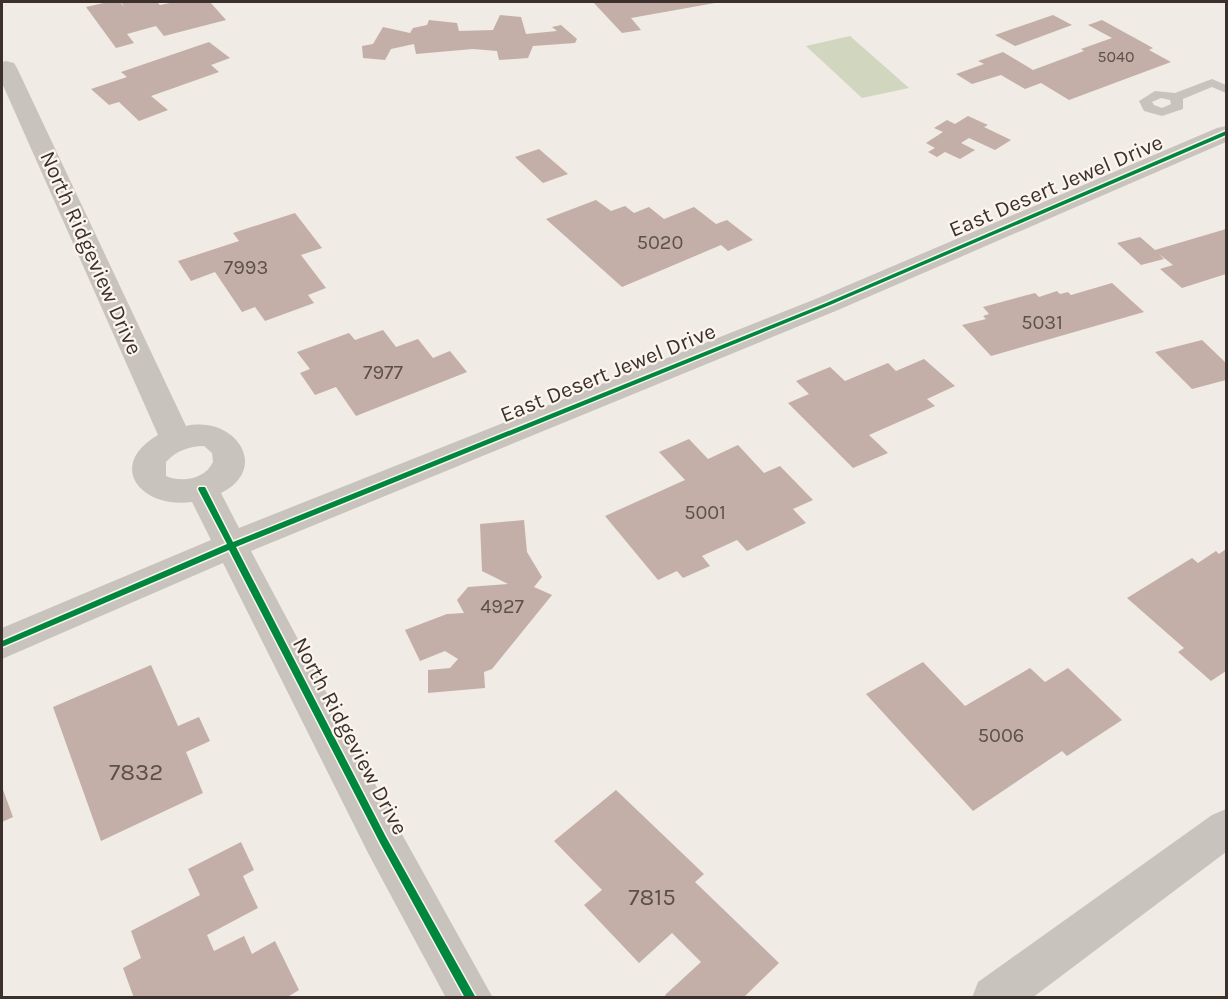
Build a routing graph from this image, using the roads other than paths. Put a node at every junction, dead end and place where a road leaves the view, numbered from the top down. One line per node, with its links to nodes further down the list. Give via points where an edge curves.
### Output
1 (6, 68): 5 (street, North Ridgeview Drive)
2 (1227, 89): 3 (lane, via 1212,83)
3 (1176, 97)
4 (1227, 133): 7 (street, East Desert Jewel Drive, via 834,301)
5 (176, 439): 6 (street, via 213,437 228,448 229,466); 6 (street, via 153,454 147,474 152,483 173,492)
6 (202, 489): 7 (street, North Ridgeview Drive)
7 (230, 546): 8 (street, East Desert Jewel Drive); 10 (street, North Ridgeview Drive, via 383,840)
8 (2, 644)
9 (1227, 828): 11 (street)
10 (471, 998)
11 (994, 998)

